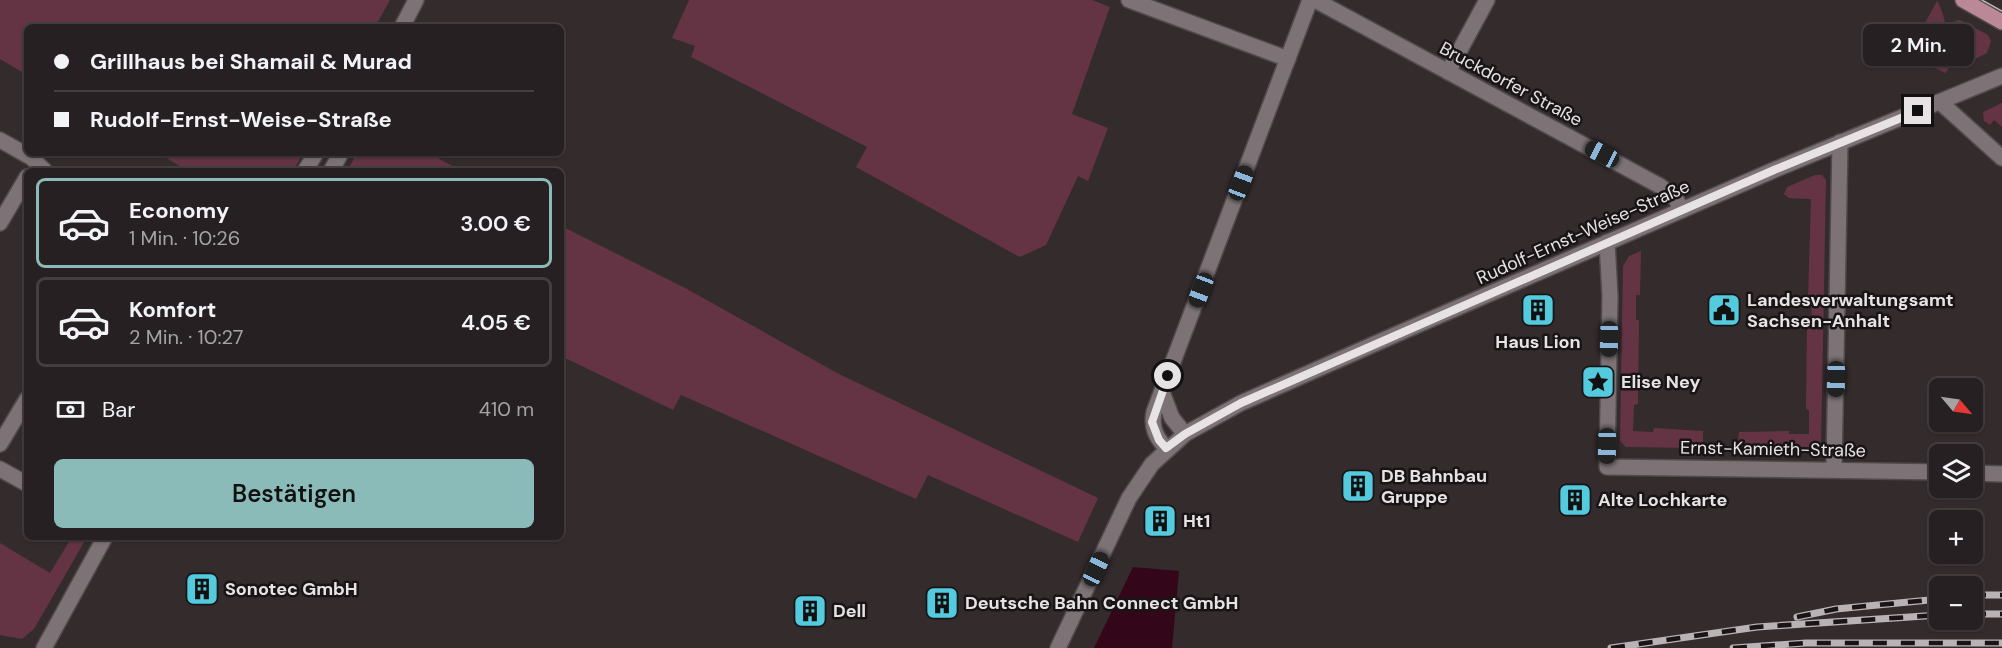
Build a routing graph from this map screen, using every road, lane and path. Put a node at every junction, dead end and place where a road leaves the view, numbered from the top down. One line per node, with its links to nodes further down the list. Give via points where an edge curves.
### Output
1 (416, 0): 8 (street)
2 (1129, 0): 9 (street)
3 (1310, 0): 9 (street)
4 (1315, 0): 10 (street, Bruckdorfer Straße)
5 (1487, 0): 10 (street)
6 (1963, 0): 7 (main road)
7 (2002, 22)
8 (404, 24)
9 (1288, 59): 21 (street)
10 (1448, 72): 18 (street, Bruckdorfer Straße, via 1660,186 1674,196)
11 (2002, 76): 12 (street, Rudolf-Ernst-Weise-Straße)
12 (1940, 102): 14 (street, Rudolf-Ernst-Weise-Straße); 15 (street)
13 (0, 140): 16 (street)
14 (1840, 142): 18 (street, Rudolf-Ernst-Weise-Straße); 26 (street)
15 (2002, 158)
16 (38, 168)
17 (24, 182): 19 (street)
18 (1682, 210): 20 (street, Rudolf-Ernst-Weise-Straße)
19 (0, 223)
20 (1607, 242): 23 (street, Rudolf-Ernst-Weise-Straße, via 1241,403); 26 (street, Ernst-Kamieth-Straße, via 1607,467)
21 (1162, 392): 23 (street, via 1172,418); 25 (street, via 1152,422)
22 (24, 404): 24 (street)
23 (1185, 434): 25 (street, Rudolf-Ernst-Weise-Straße)
24 (0, 444)
25 (1166, 448): 34 (street, Rudolf-Ernst-Weise-Straße, via 1128,498)
26 (1834, 468): 28 (street, Ernst-Kamieth-Straße)
27 (0, 469): 31 (street)
28 (1929, 472)
29 (1983, 473): 30 (street)
30 (2002, 474)
31 (24, 482)
32 (103, 540): 33 (street)
33 (44, 648)
34 (1058, 648)

